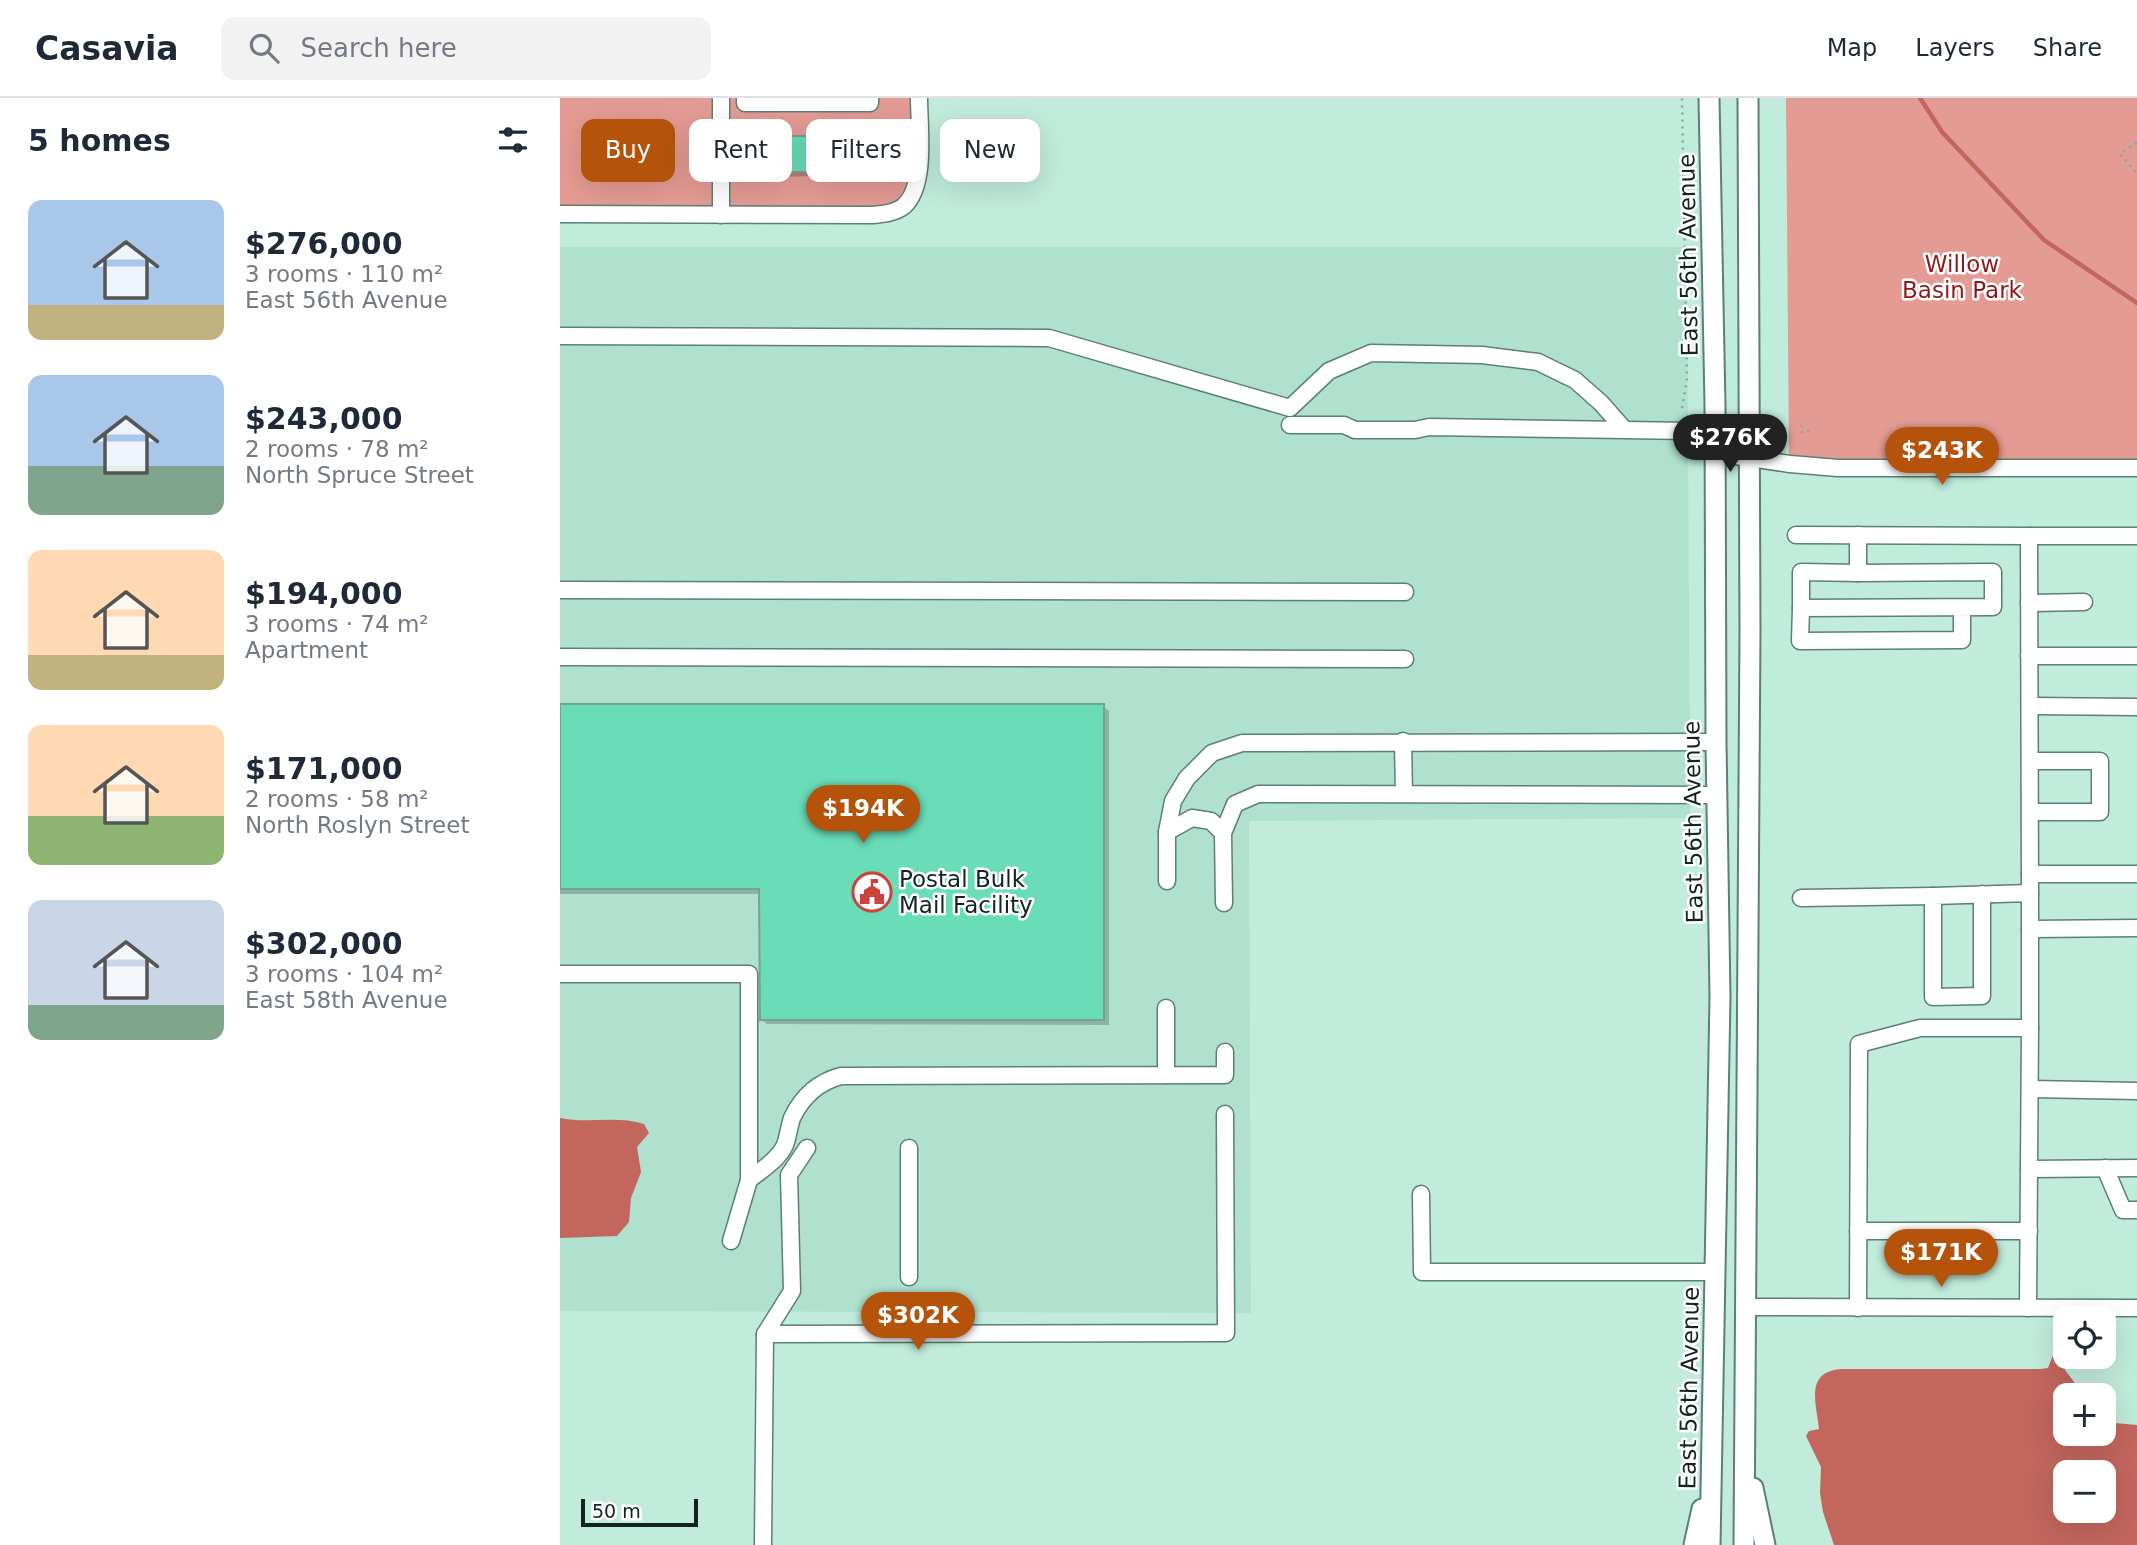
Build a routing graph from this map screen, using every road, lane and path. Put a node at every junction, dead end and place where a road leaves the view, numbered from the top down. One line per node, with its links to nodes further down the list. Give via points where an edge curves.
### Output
1 (721, 98): 11 (street)
2 (745, 98): 3 (street, via 745,103 870,103)
3 (870, 98)
4 (919, 98): 11 (street, via 919,169 914,192 903,206 872,215)
5 (1682, 98): 13 (path, via 1687,379)
6 (1709, 98): 20 (main road, East 56th Avenue)
7 (1748, 98): 21 (main road)
8 (2137, 143): 9 (path, via 2120,154)
9 (2137, 174)
10 (560, 214): 11 (street)
11 (721, 215)
12 (560, 336): 17 (street, via 1049,338 1290,408 1329,371 1371,352 1482,355 1538,362 1575,380)
13 (1682, 408)
14 (1290, 425): 17 (street, via 1343,425 1355,430)
15 (1802, 425): 18 (path)
16 (1808, 426): 18 (path)
17 (1624, 429): 20 (street, via 1691,431)
18 (1804, 434): 19 (path)
19 (1804, 442)
20 (1715, 453): 21 (street); 41 (main road, East 56th Avenue)
21 (1750, 459): 22 (street, via 1838,468); 79 (main road)
22 (2137, 468)
23 (1796, 535): 24 (street)
24 (1858, 536): 25 (street); 27 (street)
25 (2029, 536): 26 (street); 30 (street)
26 (2137, 536)
27 (1858, 573): 32 (street, via 1801,572); 33 (street, via 1993,572 1993,607)
28 (560, 590): 29 (street)
29 (1405, 592)
30 (2029, 603): 31 (street); 34 (street)
31 (2084, 603)
32 (1801, 608): 33 (street); 33 (street, via 1800,641 1962,640)
33 (1962, 608)
34 (2029, 656): 35 (street); 38 (street)
35 (2137, 656)
36 (560, 657): 37 (street)
37 (1405, 659)
38 (2030, 706): 39 (street); 42 (street)
39 (2137, 707)
40 (1403, 741): 41 (street); 43 (street); 46 (street, via 1242,743 1212,753 1187,778 1173,801)
41 (1716, 742): 44 (main road, East 56th Avenue)
42 (2030, 761): 45 (street); 45 (street, via 2100,761 2100,812)
43 (1404, 794): 44 (street); 47 (street, via 1258,794 1236,804)
44 (1716, 795): 77 (main road, East 56th Avenue, via 1720,997)
45 (2030, 813): 48 (street)
46 (1167, 832): 47 (street, via 1192,818 1211,821); 50 (street)
47 (1223, 833): 55 (street)
48 (2030, 874): 49 (street); 51 (street)
49 (2137, 874)
50 (1167, 881)
51 (2030, 893): 52 (street); 57 (street)
52 (1982, 894): 53 (street); 53 (street, via 1982,996 1933,997)
53 (1933, 896): 54 (street)
54 (1801, 898)
55 (1224, 903)
56 (2137, 928): 57 (street)
57 (2030, 929): 60 (street)
58 (560, 974): 71 (street, via 749,974)
59 (1166, 1008): 62 (street)
60 (2030, 1028): 63 (street); 74 (street, via 1920,1028 1859,1044)
61 (1225, 1052): 62 (street, via 1225,1074)
62 (1166, 1074): 71 (street, via 841,1076 818,1085 803,1100 785,1145)
63 (2030, 1089): 64 (street); 68 (street)
64 (2137, 1091)
65 (1225, 1114): 83 (street, via 1226,1333)
66 (807, 1148): 83 (street, via 789,1175 792,1291)
67 (909, 1148): 78 (street)
68 (2029, 1168): 69 (street); 75 (street)
69 (2105, 1168): 70 (street); 73 (street, via 2123,1210)
70 (2137, 1168)
71 (748, 1180): 76 (street)
72 (1421, 1194): 77 (street, via 1422,1272)
73 (2137, 1210)
74 (1858, 1231): 75 (street); 80 (street)
75 (2029, 1231): 81 (street)
76 (731, 1241)
77 (1716, 1272): 85 (main road, East 56th Avenue)
78 (909, 1277)
79 (1746, 1307): 80 (street); 84 (main road)
80 (1858, 1308): 81 (street)
81 (2028, 1308): 82 (street)
82 (2137, 1308)
83 (765, 1334): 86 (street)
84 (1745, 1458): 89 (main road); 90 (main road)
85 (1712, 1460): 87 (main road); 88 (main road, East 56th Avenue)
86 (763, 1545)
87 (1694, 1545)
88 (1710, 1545)
89 (1744, 1545)
90 (1765, 1545)

